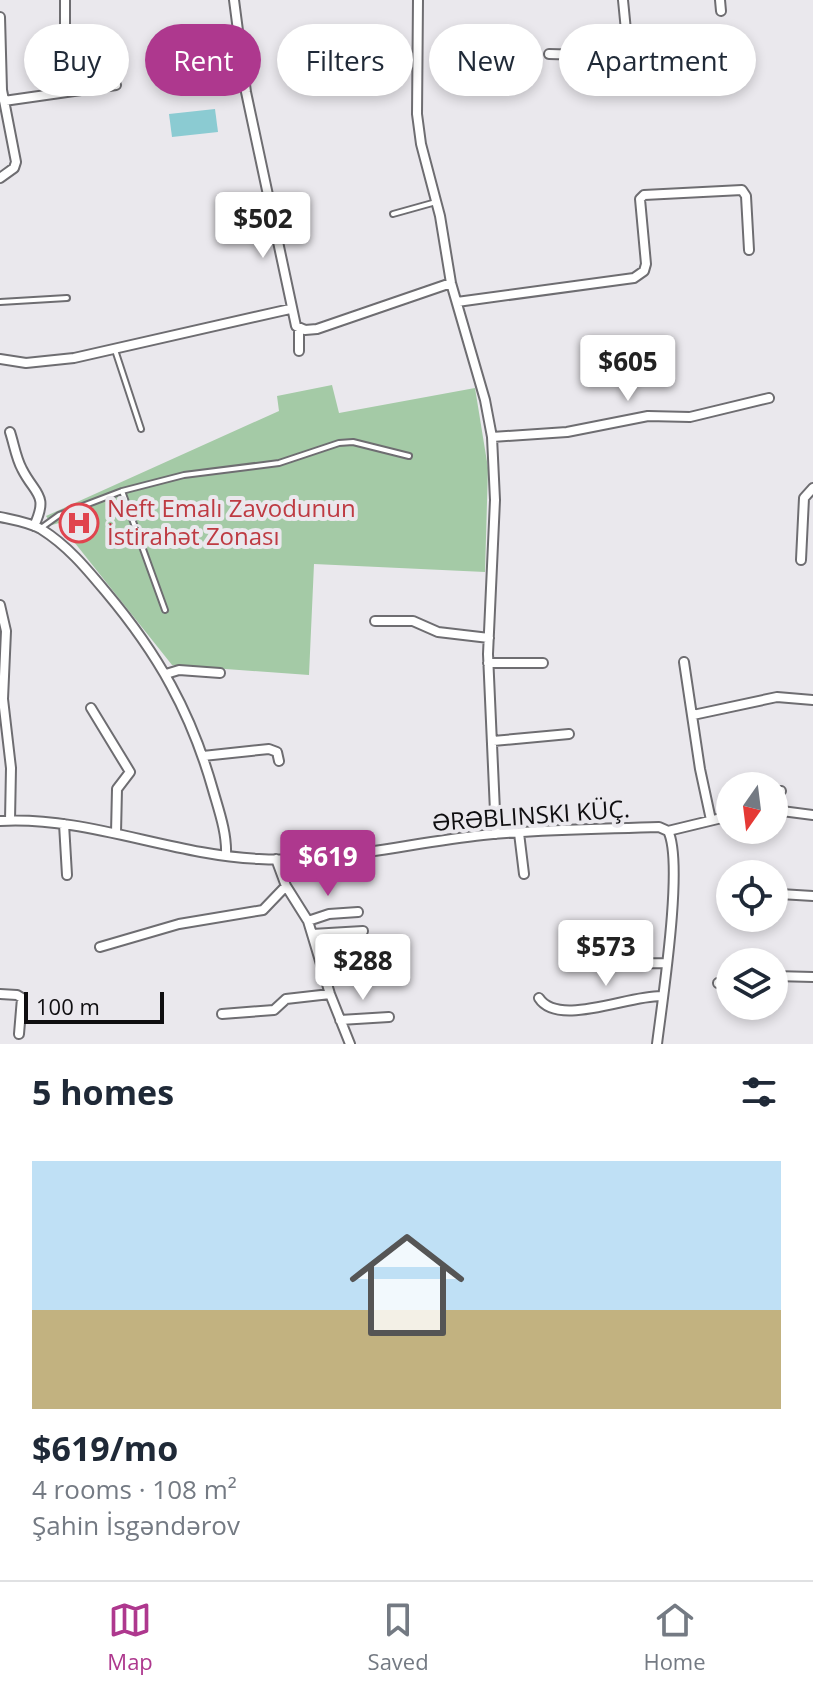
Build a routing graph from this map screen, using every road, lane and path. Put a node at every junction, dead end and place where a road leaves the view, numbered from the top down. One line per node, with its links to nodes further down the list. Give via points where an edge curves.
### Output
1 (65, 0): 8 (street)
2 (234, 0): 20 (street, via 246,92)
3 (418, 0): 13 (street, via 417,114)
4 (623, 0): 9 (street, via 628,51 623,56)
5 (720, 0): 6 (street)
6 (721, 11)
7 (0, 17): 11 (street)
8 (65, 24)
9 (549, 54)
10 (38, 96): 11 (street)
11 (4, 101): 12 (street, via 16,162)
12 (0, 178)
13 (436, 202): 14 (lane); 16 (street)
14 (393, 214)
15 (749, 250): 19 (street, via 742,190 644,195 640,209 646,264 634,278)
16 (451, 283): 19 (street); 21 (street, via 317,329)
17 (67, 298): 18 (lane)
18 (0, 302)
19 (457, 302): 28 (street)
20 (290, 309): 21 (street); 22 (street)
21 (299, 329): 23 (street)
22 (115, 350): 24 (street, via 26,363); 26 (lane)
23 (299, 351)
24 (0, 359)
25 (769, 398): 28 (street, via 690,417 648,416 567,432)
26 (141, 429)
27 (10, 432): 33 (street, via 21,468 42,501)
28 (492, 437): 38 (street)
29 (409, 456): 31 (lane, via 339,443 279,463 184,475)
30 (813, 488): 34 (street, via 804,498)
31 (122, 491): 33 (lane); 36 (lane)
32 (0, 517): 33 (street)
33 (37, 527): 43 (street, via 82,564 133,624)
34 (801, 560)
35 (0, 605): 47 (street, via 6,631)
36 (165, 610)
37 (375, 621): 38 (street, via 413,621 438,632)
38 (489, 638): 40 (street)
39 (684, 662): 46 (street)
40 (488, 663): 41 (street); 49 (street)
41 (543, 663)
42 (220, 673): 43 (street)
43 (166, 674): 50 (street)
44 (813, 700): 46 (street, via 769,698)
45 (91, 708): 59 (street, via 129,768 117,789)
46 (693, 715): 56 (street)
47 (3, 730): 55 (street, via 11,768)
48 (569, 734): 49 (street)
49 (493, 741): 61 (street)
50 (203, 756): 51 (street, via 269,749 277,752); 62 (street, via 224,828)
51 (279, 761)
52 (788, 812): 53 (street)
53 (813, 815)
54 (716, 819): 56 (street, ƏRƏBLINSKI KÜÇ.)
55 (5, 820): 57 (street, ƏRƏBLINSKI KÜÇ.)
56 (711, 820): 58 (street, ƏRƏBLINSKI KÜÇ.)
57 (64, 824): 59 (street, ƏRƏBLINSKI KÜÇ.); 65 (street)
58 (668, 831): 60 (street, ƏRƏBLINSKI KÜÇ., via 659,827); 74 (street, via 673,871)
59 (116, 833): 62 (street, ƏRƏBLINSKI KÜÇ.)
60 (519, 833): 61 (street, ƏRƏBLINSKI KÜÇ.); 64 (street)
61 (496, 834): 63 (street, ƏRƏBLINSKI KÜÇ., via 361,854)
62 (226, 855): 63 (street, ƏRƏBLINSKI KÜÇ.)
63 (276, 859): 66 (street)
64 (524, 874)
65 (67, 875)
66 (286, 886): 70 (street); 73 (street, via 258,912 179,924)
67 (788, 894): 68 (street)
68 (813, 896)
69 (358, 912): 70 (street)
70 (308, 921): 72 (street)
71 (363, 931): 72 (street)
72 (312, 934): 79 (street)
73 (100, 947)
74 (666, 963): 75 (street); 80 (street)
75 (587, 964)
76 (788, 976): 77 (street)
77 (813, 977)
78 (0, 994): 85 (street, via 22,998)
79 (330, 994): 82 (street, via 286,999 274,1010); 84 (street)
80 (663, 996): 81 (street, via 567,1011 549,1009); 87 (street)
81 (539, 998)
82 (222, 1014)
83 (389, 1017): 84 (street)
84 (340, 1020): 86 (street)
85 (19, 1034)
86 (350, 1044)
87 (657, 1044)

